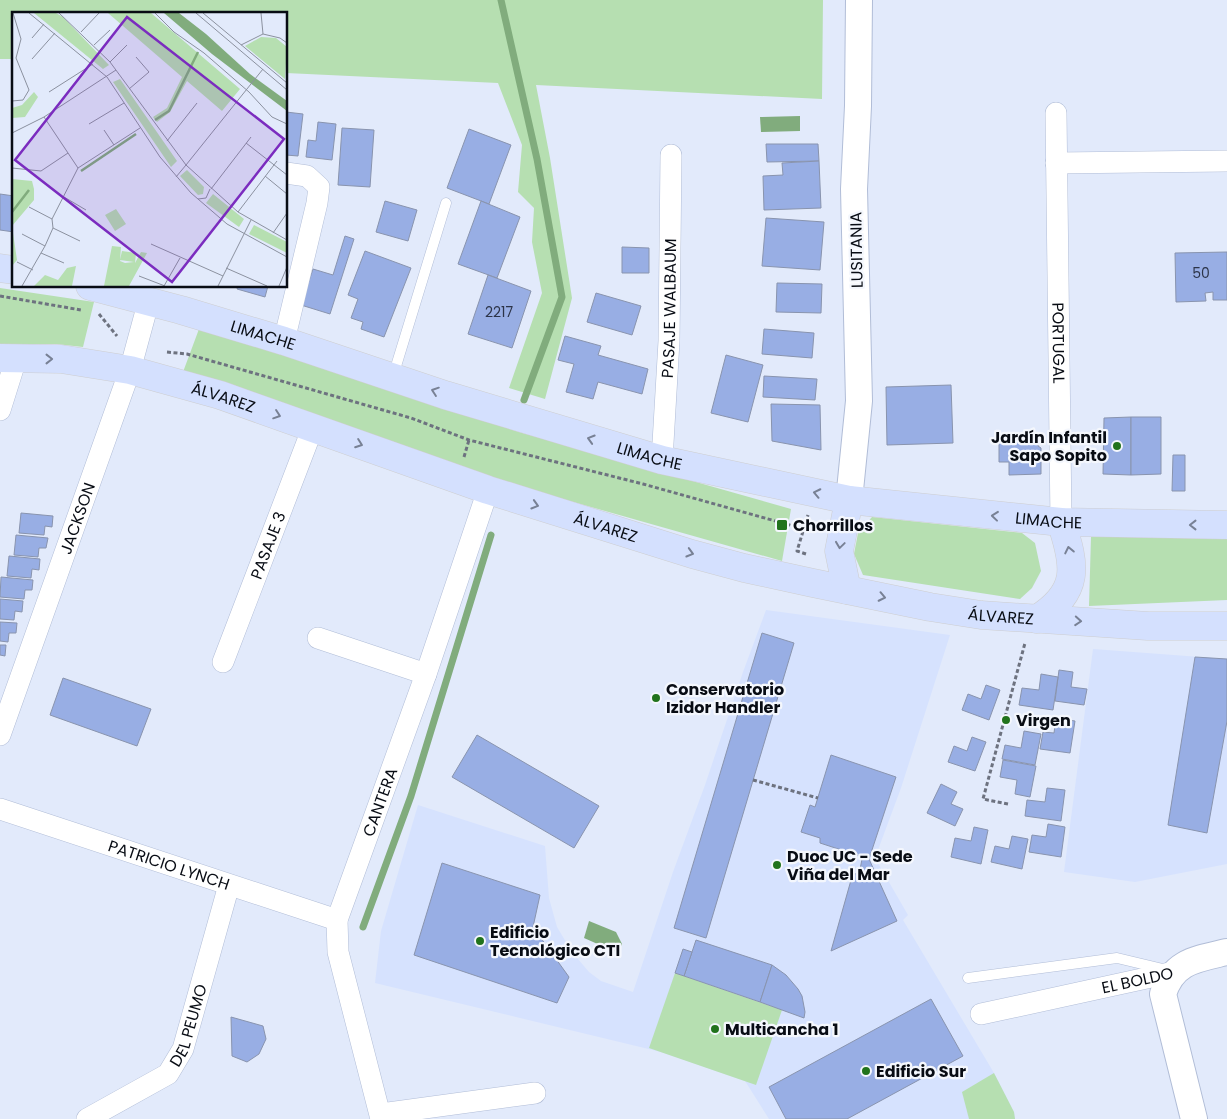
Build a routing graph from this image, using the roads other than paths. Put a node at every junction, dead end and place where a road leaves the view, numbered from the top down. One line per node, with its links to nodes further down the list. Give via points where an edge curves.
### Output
1 (859, 0): 18 (street, LUSITANIA, via 854,189 859,401)
2 (1056, 113): 5 (street, PORTUGAL)
3 (671, 154): 16 (street, PASAJE WALBAUM, via 669,341)
4 (1227, 161): 5 (street)
5 (1056, 163): 19 (street, PORTUGAL)
6 (288, 172): 10 (street, via 307,176 319,187)
7 (446, 203): 13 (lane)
8 (89, 299): 9 (main road, LIMACHE)
9 (149, 300): 10 (main road, LIMACHE); 11 (street, JACKSON)
10 (284, 341): 13 (main road, LIMACHE)
11 (133, 358): 12 (main road, ÁLVAREZ, one-way to 11); 15 (main road, ÁLVAREZ, one-way to 15); 27 (street, JACKSON)
12 (8, 359): 14 (street)
13 (392, 377): 16 (main road, LIMACHE, one-way to 13)
14 (0, 410)
15 (313, 427): 17 (main road, ÁLVAREZ, one-way to 17); 25 (street, PASAJE 3)
16 (662, 460): 18 (main road, LIMACHE, one-way to 16)
17 (488, 490): 21 (main road, ÁLVAREZ, one-way to 21, via 692,554); 26 (street, CANTERA)
18 (849, 500): 19 (main road, LIMACHE, one-way to 18); 21 (main road, one-way to 21, via 839,551)
19 (1061, 522): 20 (main road, LIMACHE, one-way to 19); 22 (main road, one-way to 19, via 1052,610 1067,591 1071,578 1071,551)
20 (1227, 525)
21 (847, 590): 22 (main road, ÁLVAREZ, one-way to 22, via 930,608)
22 (1034, 619): 23 (main road, ÁLVAREZ, one-way to 23, via 1148,626)
23 (1227, 626)
24 (318, 638): 26 (street)
25 (223, 662)
26 (426, 674): 30 (street, CANTERA)
27 (0, 735)
28 (0, 809): 29 (street, PATRICIO LYNCH)
29 (229, 885): 30 (street, PATRICIO LYNCH); 37 (street, DEL PEUMO, via 183,1049 168,1074)
30 (337, 920): 36 (street, CANTERA, via 338,952)
31 (1227, 952): 32 (street, via 1186,964)
32 (1174, 972): 33 (lane, via 1117,958); 34 (street, EL BOLDO); 38 (street, EL BOLDO, via 1163,994)
33 (968, 978)
34 (981, 1014)
35 (535, 1093): 36 (street)
36 (381, 1117)
37 (86, 1119)
38 (1194, 1119)

